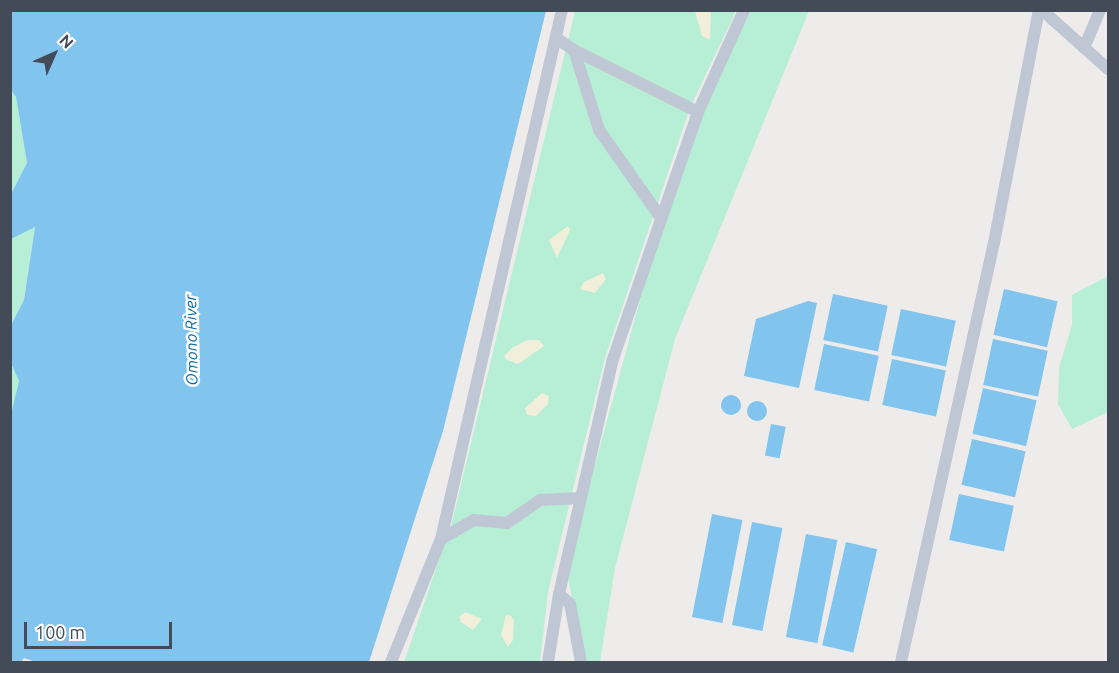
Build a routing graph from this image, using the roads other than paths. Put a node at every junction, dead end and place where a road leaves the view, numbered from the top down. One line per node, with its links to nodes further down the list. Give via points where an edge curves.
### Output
1 (562, 10): 5 (street)
2 (744, 10): 9 (street)
3 (1040, 10): 6 (street); 17 (street, via 994,243)
4 (1100, 10): 6 (street)
5 (556, 38): 7 (street); 12 (street)
6 (1084, 48): 8 (street)
7 (574, 50): 9 (street); 10 (street, via 599,130)
8 (1108, 69)
9 (698, 112): 10 (street)
10 (661, 218): 11 (street, via 613,359)
11 (580, 498): 12 (street, via 540,500 507,523 474,520); 13 (street)
12 (441, 539): 14 (street)
13 (559, 594): 15 (street); 16 (street, via 570,604)
14 (391, 663)
15 (548, 663)
16 (581, 663)
17 (901, 663)

